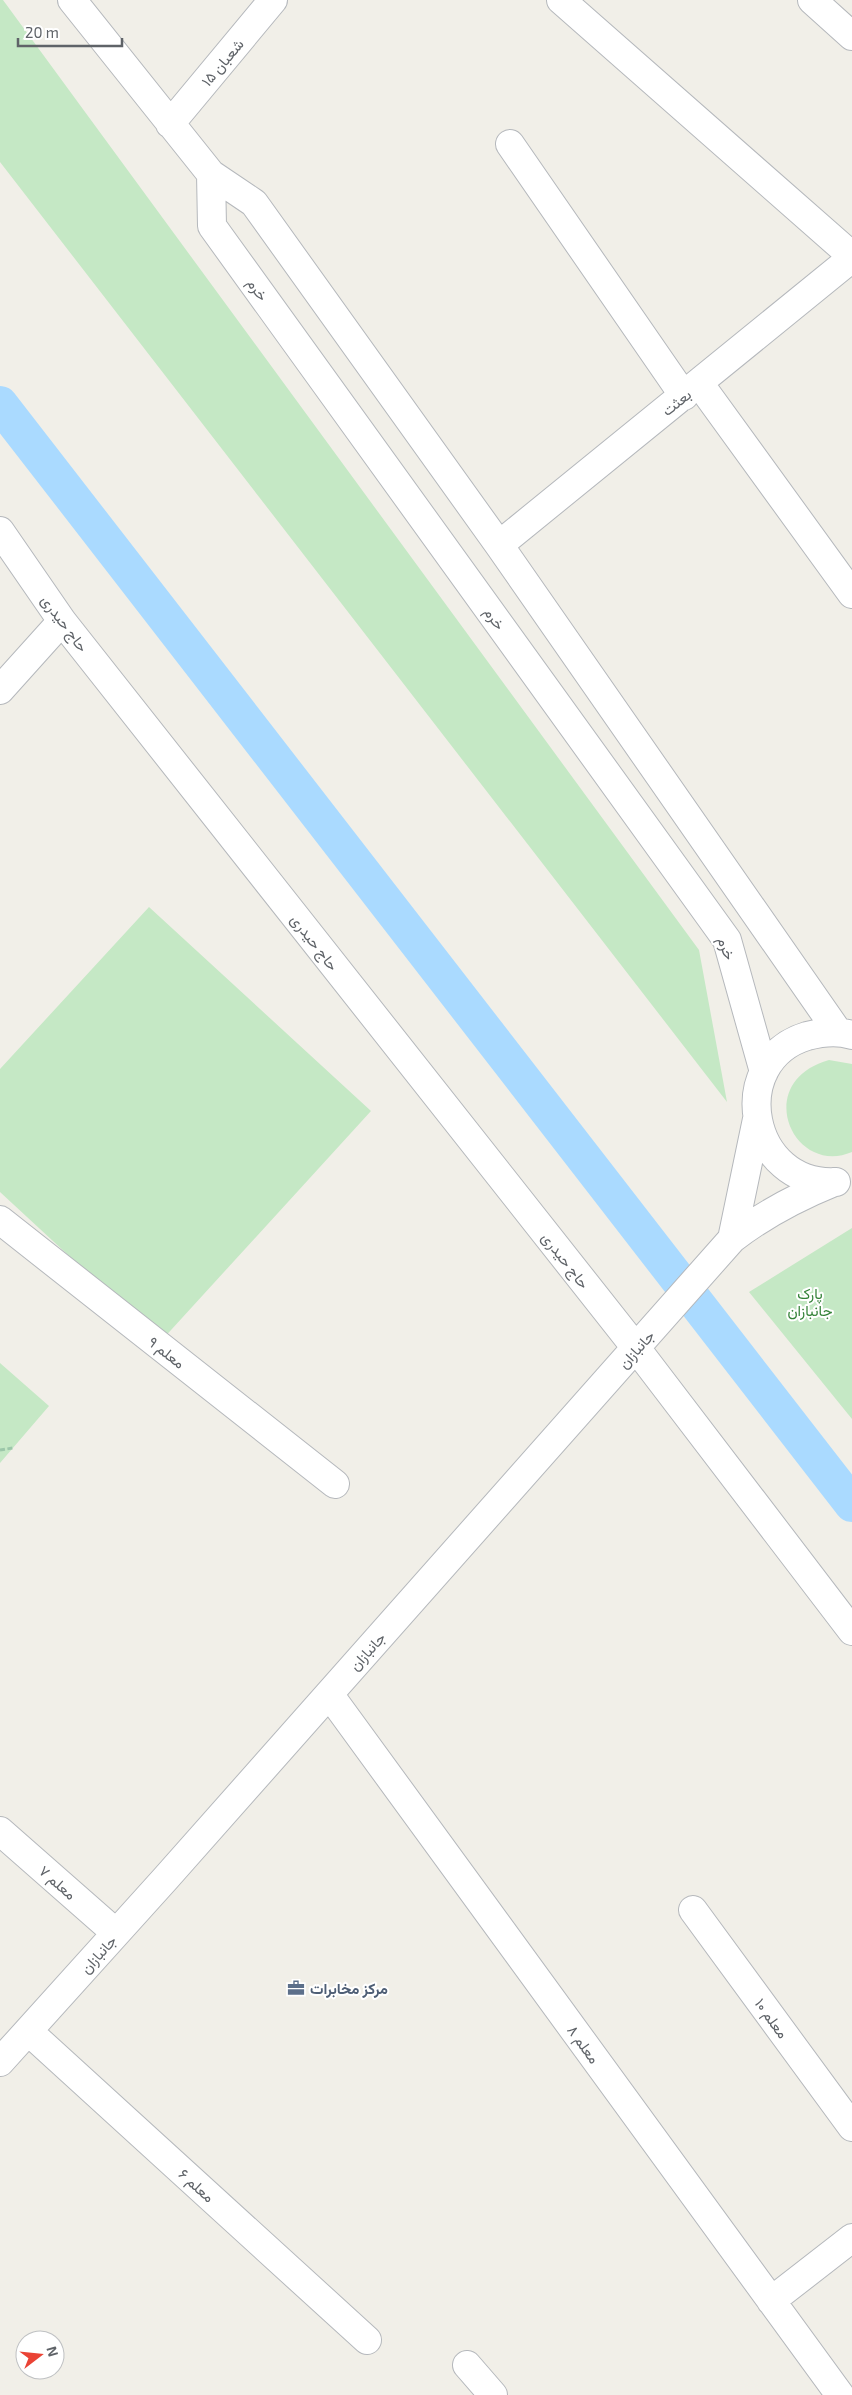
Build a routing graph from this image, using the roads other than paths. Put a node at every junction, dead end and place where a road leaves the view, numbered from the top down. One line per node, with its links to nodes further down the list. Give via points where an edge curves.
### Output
1 (72, 0): 6 (street)
2 (273, 0): 6 (street, ۱۵ شعبان)
3 (561, 0): 9 (street)
4 (812, 0): 5 (street)
5 (852, 36)
6 (170, 124): 8 (street)
7 (510, 144): 10 (street)
8 (211, 174): 12 (street, via 254,203); 17 (street, خرم, via 212,226)
9 (852, 257): 10 (street, بعثت)
10 (691, 389): 12 (street, بعثت); 13 (street)
11 (0, 531): 14 (street, حاج حیدری)
12 (499, 545): 16 (street)
13 (852, 594)
14 (62, 620): 15 (street); 24 (street, حاج حیدری)
15 (0, 690)
16 (758, 915): 17 (street); 18 (street)
17 (727, 940): 19 (street, خرم)
18 (847, 1032): 19 (street, via 821,1032 798,1039 778,1053)
19 (764, 1072): 20 (street, via 757,1095)
20 (757, 1119): 21 (street, via 764,1142 778,1162 798,1176 823,1183); 23 (street)
21 (843, 1181): 23 (street, جانبازان, via 791,1200)
22 (0, 1220): 25 (street, معلم ۹)
23 (732, 1239): 24 (street, جانبازان)
24 (636, 1348): 26 (street, حاج حیدری); 27 (street, جانبازان)
25 (335, 1484)
26 (852, 1631)
27 (329, 1694): 30 (street, جانبازان); 35 (street, معلم ۸)
28 (0, 1831): 30 (street, معلم ۷)
29 (693, 1910): 33 (street, معلم ۱۰)
30 (116, 1933): 31 (street, جانبازان)
31 (28, 2031): 32 (street, جانبازان); 36 (street, معلم ۶)
32 (0, 2062)
33 (852, 2127)
34 (852, 2238): 35 (street)
35 (771, 2301): 39 (street, معلم ۸)
36 (367, 2340)
37 (467, 2366): 38 (street)
38 (493, 2395)
39 (840, 2395)

